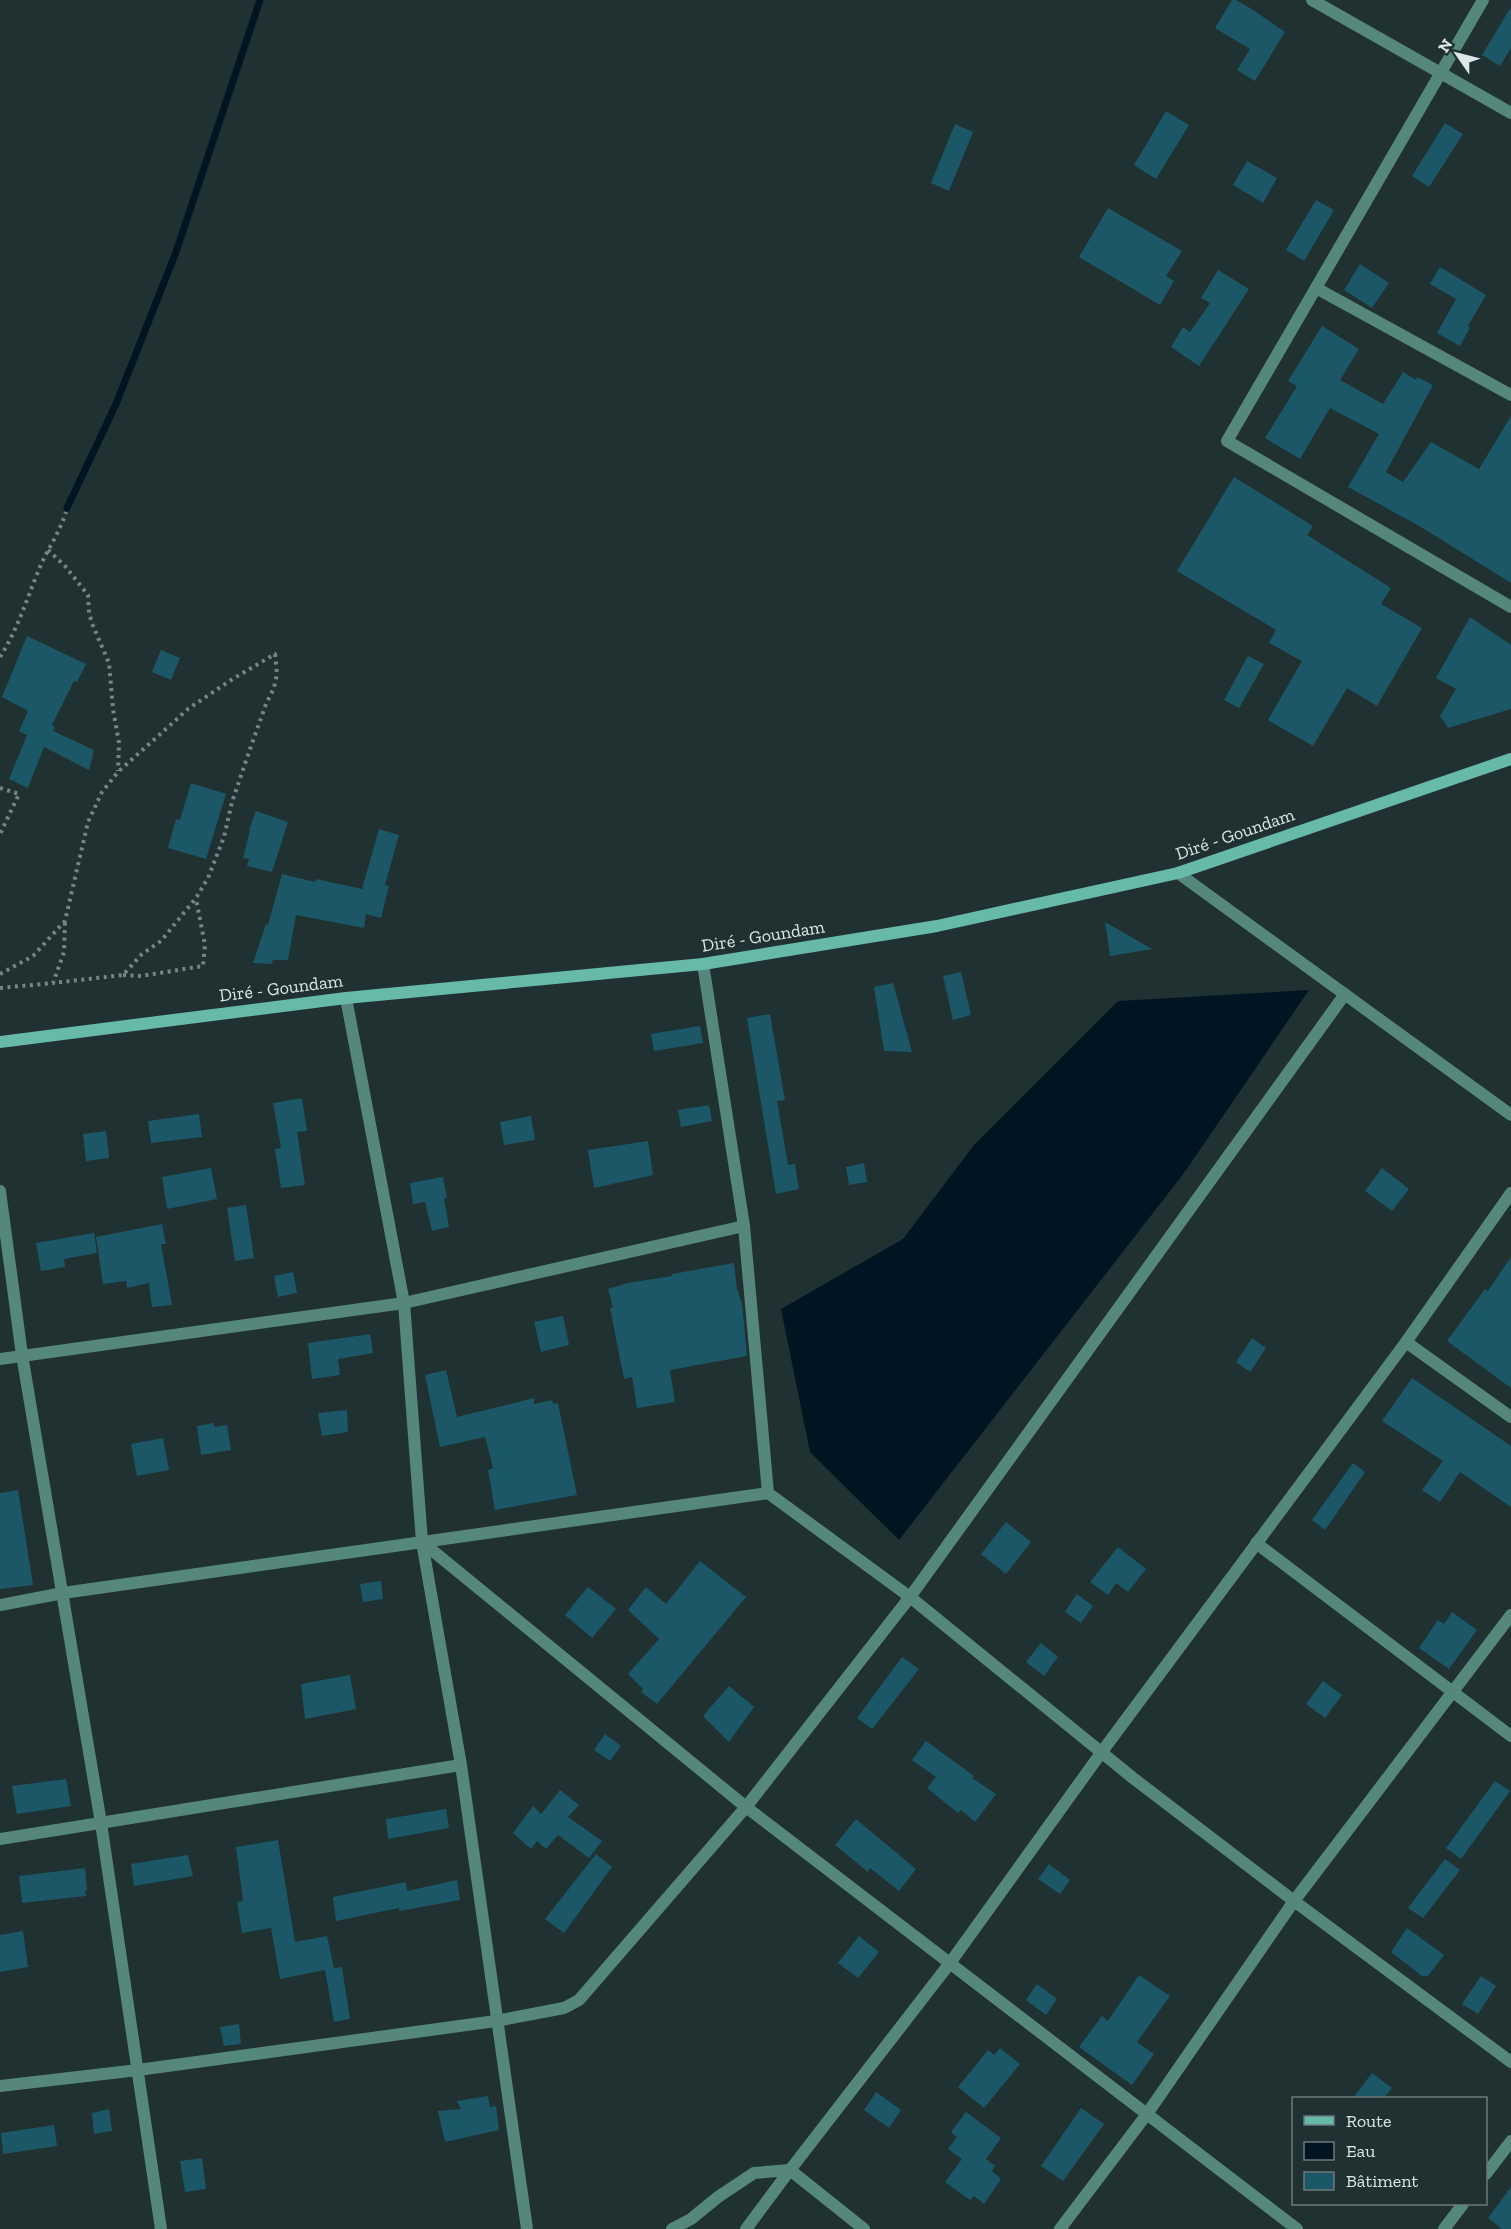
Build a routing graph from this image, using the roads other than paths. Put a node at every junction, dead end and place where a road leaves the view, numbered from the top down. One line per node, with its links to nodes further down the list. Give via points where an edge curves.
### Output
1 (1312, 0): 3 (street)
2 (1483, 0): 3 (street)
3 (1441, 73): 4 (street); 5 (street)
4 (1511, 113)
5 (1316, 288): 6 (street); 7 (street, via 1227,441)
6 (1511, 395)
7 (1511, 607)
8 (1511, 759): 9 (main road, Diré - Goundam)
9 (1178, 873): 10 (main road, Diré - Goundam, via 937,926); 11 (street)
10 (703, 964): 12 (main road, Diré - Goundam); 17 (street)
11 (1345, 994): 14 (street); 27 (street)
12 (346, 998): 13 (main road, Diré - Goundam); 18 (street)
13 (0, 1042)
14 (1511, 1115)
15 (0, 1191): 20 (street)
16 (1511, 1193): 19 (street)
17 (744, 1226): 18 (street); 23 (street)
18 (404, 1303): 20 (street); 24 (street)
19 (1406, 1341): 22 (street); 25 (street)
20 (22, 1355): 21 (street); 26 (street)
21 (0, 1359)
22 (1511, 1417)
23 (768, 1493): 24 (street); 27 (street)
24 (422, 1542): 26 (street); 33 (street); 34 (street)
25 (1256, 1543): 30 (street); 32 (street)
26 (63, 1593): 28 (street); 35 (street)
27 (910, 1597): 32 (street); 34 (street)
28 (0, 1605)
29 (1511, 1615): 30 (street)
30 (1454, 1692): 31 (street); 37 (street)
31 (1511, 1736)
32 (1101, 1753): 37 (street); 38 (street)
33 (461, 1765): 35 (street); 39 (street)
34 (746, 1807): 38 (street); 39 (street, via 579,2000 564,2008)
35 (101, 1823): 36 (street); 41 (street)
36 (0, 1839)
37 (1294, 1901): 40 (street); 43 (street)
38 (950, 1963): 43 (street); 45 (street)
39 (496, 2021): 41 (street); 49 (street)
40 (1511, 2062)
41 (138, 2070): 42 (street); 48 (street)
42 (0, 2086)
43 (1147, 2114): 53 (street); 54 (street)
44 (1511, 2141): 46 (street)
45 (790, 2170): 50 (street, via 754,2174); 51 (street); 52 (street)
46 (1487, 2171)
47 (1462, 2205): 55 (street)
48 (161, 2229)
49 (527, 2229)
50 (672, 2229)
51 (746, 2229)
52 (864, 2229)
53 (1060, 2229)
54 (1297, 2229)
55 (1444, 2229)

